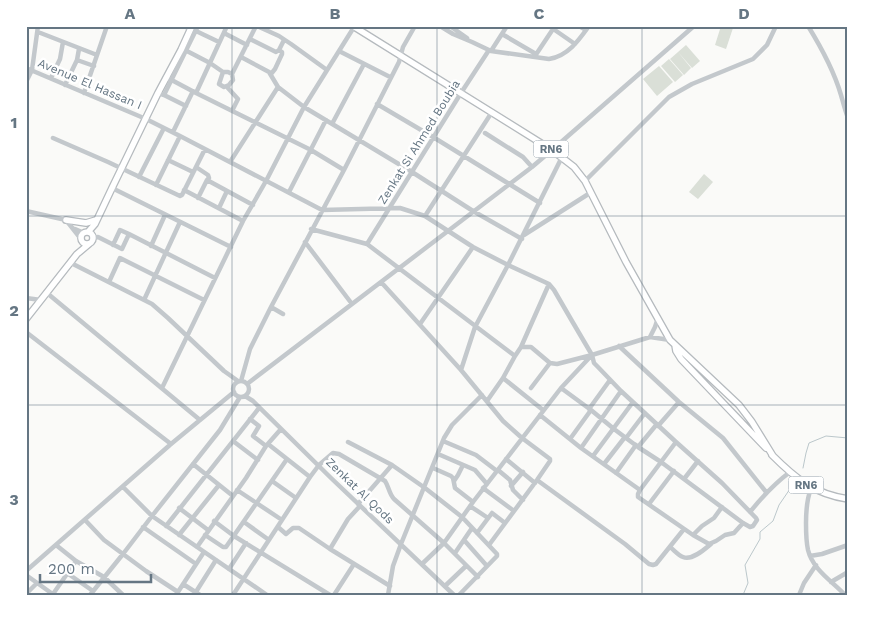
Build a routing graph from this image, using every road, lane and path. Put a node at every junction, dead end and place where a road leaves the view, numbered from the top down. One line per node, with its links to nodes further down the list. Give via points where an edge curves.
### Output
1 (38, 26): 21 (street)
2 (107, 26): 35 (street)
3 (123, 26): 4 (street)
4 (127, 26)
5 (183, 26): 18 (street)
6 (226, 26): 22 (street)
7 (257, 26): 24 (street); 25 (street)
8 (415, 26): 38 (street)
9 (440, 26): 20 (street)
10 (450, 26): 20 (street)
11 (507, 26): 23 (street, Zenkat Si Ahmed Boubia)
12 (579, 26): 19 (street)
13 (694, 26): 80 (street)
14 (776, 26): 93 (street, via 767,45 753,59 669,96)
15 (808, 26): 65 (street, via 834,75)
16 (353, 27): 33 (street); 38 (main road, RN6)
17 (552, 27): 28 (street); 36 (street)
18 (194, 28): 27 (street); 31 (main road)
19 (588, 28): 28 (street)
20 (456, 30): 34 (street)
21 (38, 32): 26 (street); 44 (street)
22 (224, 33): 27 (street); 29 (street)
23 (502, 34): 34 (street, Zenkat Si Ahmed Boubia); 36 (street)
24 (250, 39): 29 (street); 32 (street, via 276,52)
25 (284, 40): 32 (street); 45 (street)
26 (64, 42): 30 (street); 49 (street)
27 (220, 42): 40 (street)
28 (575, 44): 36 (street, via 555,58)
29 (247, 45): 37 (street)
30 (79, 48): 35 (street); 39 (street)
31 (184, 50): 40 (street); 51 (main road)
32 (279, 50): 48 (street, via 282,54)
33 (339, 51): 41 (street); 45 (street)
34 (490, 51): 36 (street); 57 (street, Zenkat Si Ahmed Boubia)
35 (97, 55): 42 (street)
36 (535, 56)
37 (241, 57): 47 (street); 48 (street)
38 (401, 57): 50 (street); 57 (main road, RN6)
39 (77, 60): 42 (street); 53 (street)
40 (210, 63): 46 (street); 56 (street)
41 (364, 64): 50 (street); 69 (street)
42 (94, 66): 58 (street)
43 (26, 68): 44 (street, Avenue El Hassan I)
44 (32, 70): 49 (street, Avenue El Hassan I); 52 (street)
45 (326, 70): 62 (street)
46 (223, 72): 47 (street); 54 (street, via 219,84)
47 (232, 74): 54 (street, via 233,80)
48 (271, 74): 55 (street)
49 (51, 78): 53 (street, Avenue El Hassan I)
50 (390, 78): 60 (street)
51 (169, 79): 56 (street); 59 (main road)
52 (26, 82)
53 (65, 85): 58 (street, Avenue El Hassan I)
54 (227, 87): 63 (street, via 238,98)
55 (278, 87): 62 (street); 68 (street)
56 (194, 92): 61 (street); 63 (street)
57 (461, 93): 64 (main road, RN6); 75 (street, Zenkat Si Ahmed Boubia)
58 (84, 94): 66 (street, Avenue El Hassan I)
59 (161, 94): 61 (street); 66 (main road)
60 (377, 104): 75 (street); 77 (street)
61 (186, 106): 71 (street)
62 (304, 107): 67 (street); 76 (street)
63 (232, 111): 68 (street)
64 (492, 112): 80 (main road, RN6); 81 (street)
65 (848, 118)
66 (146, 119): 70 (street, Avenue El Hassan I); 86 (main road)
67 (326, 120): 69 (street); 79 (street)
68 (255, 122): 76 (street); 84 (street)
69 (332, 124): 77 (street)
70 (164, 128): 71 (street, Avenue El Hassan I); 90 (street)
71 (173, 132): 73 (street, Avenue El Hassan I)
72 (485, 133): 85 (street)
73 (180, 136): 78 (street, Avenue El Hassan I); 83 (street)
74 (53, 138): 86 (street)
75 (434, 138): 81 (street); 89 (street, Zenkat Si Ahmed Boubia)
76 (288, 139): 79 (street); 92 (street)
77 (359, 140): 88 (street); 89 (street)
78 (205, 149): 84 (street, Avenue El Hassan I); 87 (street)
79 (311, 150): 88 (street); 100 (street)
80 (552, 150): 82 (main road, RN6); 85 (street)
81 (463, 156): 94 (street); 99 (street)
82 (562, 157): 93 (main road, RN6); 103 (street)
83 (168, 160): 87 (street); 95 (street)
84 (230, 162): 92 (street, Avenue El Hassan I)
85 (532, 167): 94 (street)
86 (122, 168): 90 (street); 96 (main road)
87 (194, 170): 91 (street, via 208,175); 97 (street)
88 (344, 170): 107 (street)
89 (412, 172): 99 (street); 106 (street, Zenkat Si Ahmed Boubia)
90 (140, 177): 95 (street)
91 (207, 180): 98 (street); 102 (street)
92 (266, 181): 100 (street, Avenue El Hassan I); 104 (street)
93 (584, 181): 101 (main road, RN6)
94 (509, 184): 103 (street); 109 (street)
95 (156, 185): 97 (street, via 180,196)
96 (112, 188): 110 (street); 114 (main road)
97 (184, 190): 102 (street)
98 (227, 191): 104 (street); 105 (street)
99 (442, 191): 109 (street); 111 (street)
100 (289, 192): 107 (street, Avenue El Hassan I)
101 (590, 193): 122 (street); 152 (main road, RN6)
102 (198, 198): 105 (street)
103 (540, 203): 122 (street)
104 (253, 205): 113 (street)
105 (219, 208): 113 (street)
106 (390, 208): 107 (street); 111 (street); 127 (street, Zenkat Si Ahmed Boubia)
107 (322, 210): 117 (street)
108 (26, 211): 112 (street)
109 (473, 212): 118 (street); 122 (street)
110 (165, 215): 115 (street); 128 (street)
111 (425, 216): 118 (street)
112 (66, 220): 114 (main road); 116 (street)
113 (243, 221): 129 (street)
114 (95, 222): 119 (main road); 121 (main road)
115 (180, 222): 129 (street); 132 (street)
116 (73, 228): 119 (street); 123 (street)
117 (312, 229): 124 (street); 127 (street)
118 (449, 231): 130 (street); 137 (street)
119 (86, 232): 121 (main road); 123 (main road)
120 (129, 234): 126 (street, via 120,230); 128 (street); 131 (street)
121 (94, 237): 125 (main road); 126 (street)
122 (523, 237): 136 (street)
123 (81, 239): 125 (main road); 133 (main road)
124 (305, 242): 149 (street); 150 (street)
125 (89, 244): 133 (main road)
126 (113, 244): 131 (street)
127 (367, 244): 137 (street)
128 (151, 246): 132 (street)
129 (231, 247): 139 (street)
130 (472, 247): 136 (street); 145 (street)
131 (122, 249): 134 (street)
132 (166, 253): 138 (street); 139 (street)
133 (77, 254): 135 (main road)
134 (120, 258): 138 (street); 140 (street)
135 (71, 263): 140 (street); 143 (main road)
136 (508, 266): 142 (street); 155 (street)
137 (399, 268): 141 (street); 145 (street)
138 (155, 275): 147 (street); 148 (street)
139 (215, 278): 148 (street)
140 (109, 282): 147 (street)
141 (381, 282): 149 (street); 154 (street)
142 (549, 284): 162 (street); 163 (street)
143 (47, 293): 146 (main road); 170 (street)
144 (26, 298): 146 (street)
145 (438, 299): 154 (street); 155 (street)
146 (41, 300): 153 (main road)
147 (144, 300): 157 (street)
148 (204, 300): 157 (street)
149 (352, 304): 169 (street)
150 (271, 307): 151 (street); 169 (street, via 250,349)
151 (283, 314)
152 (658, 318): 158 (street); 159 (main road, RN6)
153 (26, 319)
154 (420, 324): 166 (street)
155 (475, 327): 164 (street); 166 (street)
156 (26, 332): 197 (street)
157 (187, 336): 169 (street, via 224,371); 170 (street)
158 (650, 337): 159 (street); 161 (street)
159 (670, 340): 160 (main road, RN6)
160 (675, 345): 203 (main road, RN6, via 739,405); 203 (main road, RN6, via 681,359)
161 (619, 346): 163 (street); 179 (street)
162 (521, 347): 164 (street); 165 (street, via 533,348)
163 (592, 355): 165 (street); 168 (street, via 595,364); 172 (street)
164 (514, 356): 167 (street)
165 (550, 363): 171 (street)
166 (461, 370): 174 (street)
167 (503, 378): 177 (street); 182 (street)
168 (610, 380): 173 (street); 181 (street)
169 (244, 384): 175 (street, via 233,389); 175 (street, via 248,394); 176 (street)
170 (162, 388): 186 (street)
171 (531, 388)
172 (561, 388): 181 (street); 182 (street)
173 (621, 391): 178 (street); 185 (street)
174 (482, 394): 177 (street); 194 (street, via 452,425)
175 (238, 395): 176 (street); 186 (street, via 224,401); 210 (street, via 220,430)
176 (253, 401): 180 (street, Zenkat Al Qods)
177 (487, 401): 191 (street)
178 (633, 402): 183 (street); 189 (street)
179 (679, 402): 187 (street); 237 (street, via 723,438)
180 (259, 408): 184 (street); 188 (street, Zenkat Al Qods)
181 (590, 410): 185 (street); 192 (street)
182 (541, 412): 191 (street); 192 (street)
183 (645, 414): 187 (street); 190 (street)
184 (250, 419): 193 (street); 198 (street, via 259,426 252,436)
185 (601, 419): 189 (street); 200 (street)
186 (200, 420): 197 (street)
187 (657, 425): 196 (street); 199 (street)
188 (281, 429): 198 (street); 214 (street, Zenkat Al Qods)
189 (614, 429): 190 (street); 202 (street)
190 (626, 437): 199 (street); 211 (street)
191 (522, 438): 205 (street); 228 (street, via 550,459)
192 (570, 439): 200 (street)
193 (233, 441): 206 (street); 222 (street)
194 (443, 441): 201 (street); 207 (street)
195 (348, 442): 212 (street)
196 (676, 442): 208 (street); 209 (street)
197 (171, 444): 232 (street)
198 (267, 445): 204 (street); 206 (street)
199 (637, 446): 209 (street); 221 (street)
200 (581, 448): 202 (street)
201 (438, 454): 213 (street); 215 (street)
202 (593, 456): 211 (street)
203 (774, 456): 220 (main road, RN6)
204 (287, 459): 223 (street); 226 (street)
205 (506, 459): 217 (street); 219 (street)
206 (258, 460): 235 (street)
207 (482, 460): 216 (street); 217 (street)
208 (698, 461): 225 (street); 249 (street)
209 (661, 462): 218 (street); 236 (street)
210 (193, 464): 222 (street); 250 (street)
211 (604, 464): 221 (street)
212 (392, 465): 224 (street); 233 (street)
213 (463, 465): 216 (street); 227 (street)
214 (319, 466): 223 (street); 224 (street, via 336,454); 245 (street, Zenkat Al Qods)
215 (433, 468): 227 (street, via 451,476); 233 (street)
216 (475, 470): 230 (street)
217 (498, 471): 230 (street); 231 (street, via 510,480)
218 (674, 471): 225 (street); 244 (street)
219 (523, 472): 228 (street); 231 (street)
220 (790, 472): 234 (main road, RN6); 237 (street)
221 (616, 473): 236 (street)
222 (206, 475): 229 (street); 247 (street)
223 (310, 477): 239 (street)
224 (381, 478): 245 (street); 251 (street, via 388,484 391,496)
225 (684, 479): 246 (street)
226 (272, 481): 239 (street); 242 (street)
227 (454, 481): 243 (street, via 454,486)
228 (536, 482): 240 (street); 281 (street, via 649,564 656,564)
229 (218, 485): 238 (street); 254 (street)
230 (485, 486): 243 (street); 248 (street)
231 (511, 486): 240 (street)
232 (123, 487): 250 (street); 255 (street)
233 (425, 488): 251 (street); 252 (street)
234 (811, 488): 241 (main road, RN6); 287 (street, via 806,513)
235 (237, 490): 238 (street); 242 (street)
236 (640, 490): 244 (street, via 638,496)
237 (766, 492): 249 (street)
238 (233, 496): 257 (street)
239 (296, 498): 256 (street)
240 (523, 500): 248 (street)
241 (848, 500)
242 (257, 503): 256 (street); 258 (street)
243 (471, 504): 252 (street); 253 (street)
244 (649, 504): 265 (street)
245 (359, 505): 275 (street, Zenkat Al Qods); 282 (street)
246 (722, 507): 260 (street); 269 (street)
247 (179, 508): 254 (street); 261 (street)
248 (514, 511): 259 (street)
249 (750, 512): 260 (street, via 756,522 752,527)
250 (152, 516): 261 (street); 262 (street)
251 (413, 516): 274 (street); 275 (street)
252 (462, 517): 264 (street); 274 (street)
253 (488, 518): 259 (street, via 492,513); 267 (street)
254 (192, 519): 266 (street); 268 (street)
255 (85, 520): 279 (street); 286 (street)
256 (282, 520): 263 (street)
257 (214, 521): 266 (street); 270 (street)
258 (244, 522): 270 (street); 271 (street)
259 (505, 523): 277 (street)
260 (743, 523): 276 (street, via 734,533)
261 (166, 526): 268 (street)
262 (143, 527): 286 (street); 290 (street)
263 (278, 527): 271 (street); 282 (street, via 286,534 293,528 299,528)
264 (472, 528): 267 (street); 272 (street)
265 (684, 528): 269 (street); 281 (street)
266 (206, 533): 270 (street, via 224,547); 280 (street)
267 (476, 533): 277 (street)
268 (179, 535): 280 (street)
269 (693, 535): 276 (street)
270 (234, 536): 273 (street)
271 (269, 540): 284 (street)
272 (464, 540): 285 (street); 294 (street)
273 (246, 543): 284 (street); 296 (street)
274 (444, 543): 285 (street); 292 (street)
275 (401, 544): 292 (street, Zenkat Al Qods); 306 (street)
276 (711, 544): 281 (street, via 686,558)
277 (488, 545): 294 (street, via 497,555)
278 (848, 545): 287 (street)
279 (56, 546): 289 (street); 298 (street)
280 (196, 547): 283 (street)
281 (670, 547)
282 (330, 550): 291 (street)
283 (204, 552): 288 (street); 290 (street)
284 (261, 552): 302 (street); 316 (street)
285 (455, 553): 293 (street)
286 (123, 554): 301 (street); 309 (street)
287 (810, 556): 295 (street)
288 (216, 560): 296 (street); 311 (street)
289 (76, 561): 299 (street); 301 (street)
290 (196, 564): 305 (street)
291 (354, 564): 306 (street); 317 (street)
292 (422, 564): 307 (street, Zenkat Al Qods)
293 (466, 566): 300 (street); 307 (street)
294 (487, 566): 300 (street)
295 (816, 566): 303 (street); 321 (street)
296 (229, 569): 302 (street)
297 (848, 572): 303 (street)
298 (26, 573): 304 (street)
299 (68, 574): 308 (street); 312 (street)
300 (478, 576): 320 (street)
301 (104, 578): 308 (street); 313 (street)
302 (243, 579): 314 (street); 315 (street)
303 (831, 582): 322 (street)
304 (37, 583): 310 (street); 312 (street)
305 (183, 584): 309 (street); 311 (street)
306 (390, 586): 318 (street)
307 (445, 586): 319 (street, Zenkat Al Qods)
308 (92, 593)
309 (177, 593)
310 (26, 594)
311 (197, 594)
312 (53, 595)
313 (122, 595)
314 (233, 595)
315 (267, 595)
316 (330, 595)
317 (334, 595)
318 (388, 595)
319 (454, 595)
320 (460, 595)
321 (799, 595)
322 (845, 595)

